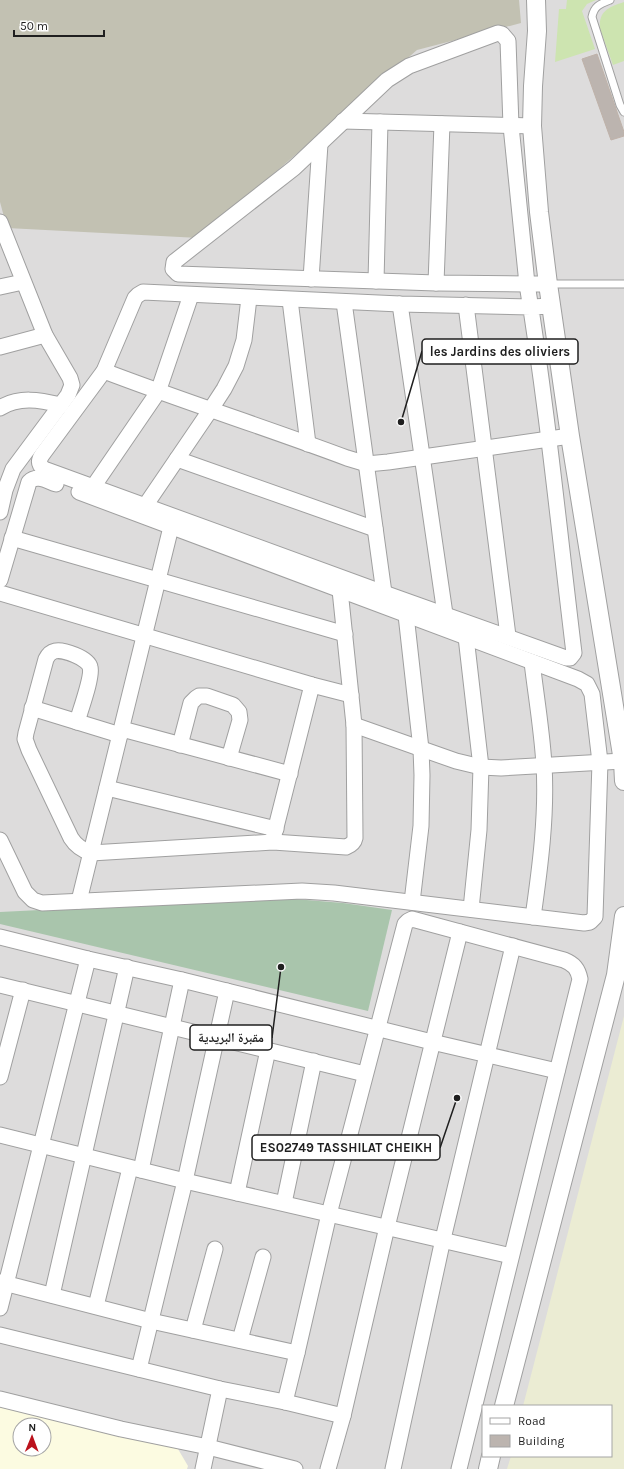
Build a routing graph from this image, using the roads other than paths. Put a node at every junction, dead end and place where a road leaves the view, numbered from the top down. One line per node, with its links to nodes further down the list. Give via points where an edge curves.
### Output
1 (536, 0): 4 (street)
2 (546, 0): 4 (street)
3 (610, 0): 5 (lane, via 596,6 592,17)
4 (537, 31): 10 (street)
5 (624, 112)
6 (343, 121): 7 (street); 9 (street, via 387,80 409,66 498,33 508,41); 11 (street)
7 (380, 122): 8 (street); 14 (street)
8 (442, 124): 9 (street); 16 (street)
9 (511, 126): 10 (street); 17 (street)
10 (532, 126): 18 (street)
11 (320, 144): 13 (street); 13 (street, via 294,168 172,265 172,269 178,274)
12 (1, 225): 15 (street)
13 (311, 279): 14 (street)
14 (376, 281): 16 (street)
15 (23, 282): 20 (street); 29 (street)
16 (436, 283): 17 (street)
17 (528, 284): 18 (street); 28 (street)
18 (548, 284): 19 (lane); 27 (street)
19 (624, 284)
20 (0, 287)
21 (191, 295): 22 (street); 31 (street, via 147,292 138,295); 32 (street)
22 (249, 298): 23 (street); 35 (street, via 244,340 236,366)
23 (290, 300): 24 (street); 38 (street)
24 (344, 302): 25 (street); 42 (street)
25 (400, 304): 26 (street); 40 (street)
26 (466, 305): 28 (street); 39 (street)
27 (552, 306): 28 (street); 36 (street)
28 (531, 307): 37 (street)
29 (45, 335): 30 (street); 33 (street, via 71,382 70,392)
30 (0, 347)
31 (104, 371): 32 (street); 43 (street, via 40,459 44,469)
32 (158, 392): 35 (street); 43 (street)
33 (61, 405): 34 (street, via 32,400 10,403); 45 (street, via 13,469)
34 (0, 408)
35 (211, 409): 38 (street); 41 (street)
36 (570, 436): 37 (street); 70 (street)
37 (549, 440): 39 (street); 58 (street, via 574,655 568,658)
38 (308, 444): 42 (street)
39 (484, 449): 40 (street); 58 (street)
40 (423, 457): 42 (street); 54 (street)
41 (177, 459): 44 (street); 47 (street)
42 (367, 464): 47 (street)
43 (93, 487): 44 (street)
44 (145, 506): 53 (street)
45 (0, 512)
46 (171, 527): 48 (street, via 41,478 35,478 27,484); 50 (street); 51 (street)
47 (375, 529): 53 (street)
48 (12, 538): 49 (street); 50 (street)
49 (0, 580)
50 (158, 580): 56 (street); 57 (street)
51 (340, 590): 55 (street); 56 (street)
52 (0, 593): 57 (street)
53 (384, 593): 54 (street)
54 (445, 614): 58 (street)
55 (406, 615): 59 (street); 68 (street)
56 (344, 634): 62 (street)
57 (144, 636): 61 (street); 66 (street)
58 (508, 636)
59 (466, 637): 60 (street); 73 (street)
60 (532, 662): 71 (street, via 583,681 591,688); 72 (street)
61 (312, 685): 62 (street); 74 (street)
62 (351, 695): 65 (street)
63 (32, 708): 64 (street); 64 (street, via 47,656 53,651 63,652 85,659 90,667 90,676); 79 (street, via 26,733 27,744 70,838 77,846)
64 (77, 722): 66 (street)
65 (354, 725): 68 (street); 77 (street, via 354,841 346,847)
66 (121, 732): 67 (street); 76 (street)
67 (180, 745): 69 (street); 69 (street, via 191,703 199,696 207,696 233,705 239,712 240,720)
68 (421, 749): 73 (street, via 467,765); 81 (street, via 421,826)
69 (229, 758): 74 (street)
70 (623, 761): 71 (street); 75 (street)
71 (600, 762): 72 (street); 84 (street, via 595,917 584,923)
72 (544, 765): 73 (street); 84 (street, via 542,838)
73 (481, 767): 82 (street, via 479,830)
74 (290, 774): 77 (street)
75 (624, 781)
76 (107, 788): 77 (street); 79 (street)
77 (274, 836): 79 (street)
78 (0, 840): 80 (street, via 25,892 33,900 42,903)
79 (91, 853): 80 (street)
80 (79, 901): 81 (street, via 302,891)
81 (412, 902): 82 (street)
82 (471, 909): 84 (street)
83 (624, 916): 132 (street, via 616,975)
84 (533, 917)
85 (460, 932): 87 (street); 97 (street, via 412,919 404,924); 99 (street)
86 (0, 937): 88 (street)
87 (513, 946): 101 (street); 103 (street, via 564,960 578,971 580,979)
88 (88, 959): 89 (street); 94 (street)
89 (127, 967): 90 (street); 95 (street)
90 (182, 980): 93 (street); 96 (street)
91 (0, 985): 92 (street)
92 (22, 990): 94 (street); 105 (street)
93 (227, 991): 97 (street); 98 (street)
94 (78, 1004): 95 (street); 107 (street)
95 (117, 1013): 96 (street); 108 (street)
96 (172, 1027): 98 (street); 109 (street)
97 (377, 1028): 99 (street); 104 (street)
98 (217, 1038): 100 (street); 110 (street)
99 (432, 1042): 101 (street); 114 (street)
100 (268, 1050): 102 (street); 111 (street)
101 (488, 1054): 103 (street); 115 (street)
102 (314, 1062): 104 (street); 112 (street)
103 (557, 1071): 117 (street)
104 (365, 1074): 113 (street)
105 (0, 1077)
106 (0, 1135): 107 (street)
107 (41, 1146): 108 (street); 119 (street)
108 (84, 1156): 109 (street); 120 (street)
109 (136, 1169): 110 (street); 121 (street)
110 (185, 1181): 111 (street); 123 (street)
111 (237, 1193): 112 (street)
112 (284, 1203): 113 (street)
113 (328, 1214): 114 (street); 127 (street)
114 (387, 1227): 115 (street); 133 (street)
115 (443, 1239): 117 (street); 140 (street)
116 (215, 1249): 124 (street)
117 (511, 1256): 141 (street)
118 (263, 1257): 126 (street)
119 (3, 1283): 120 (street); 122 (street)
120 (52, 1295): 121 (street)
121 (96, 1306): 123 (street)
122 (0, 1308)
123 (151, 1321): 124 (street); 128 (street)
124 (193, 1330): 126 (street)
125 (0, 1335): 128 (street)
126 (240, 1340): 127 (street)
127 (297, 1353): 131 (street)
128 (139, 1369): 129 (street)
129 (220, 1389): 131 (street); 134 (street)
130 (0, 1399): 134 (street, via 121,1429)
131 (285, 1402): 133 (street)
132 (504, 1405)
133 (343, 1416): 139 (street)
134 (208, 1447): 136 (street); 137 (street)
135 (491, 1457): 142 (street)
136 (279, 1467): 138 (street)
137 (203, 1469)
138 (295, 1469)
139 (328, 1469)
140 (393, 1469)
141 (459, 1469)
142 (488, 1469)

